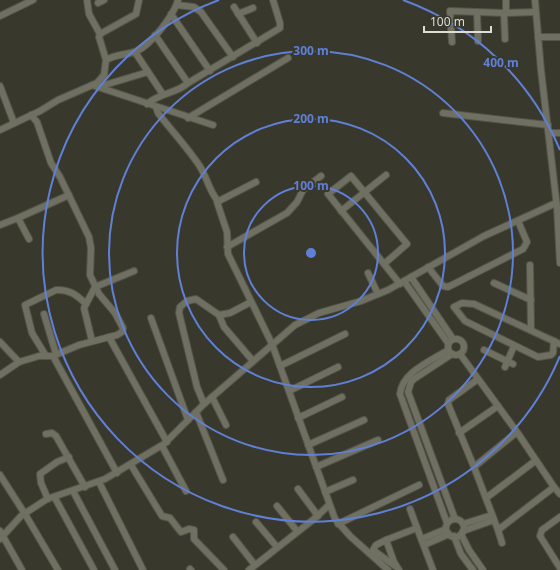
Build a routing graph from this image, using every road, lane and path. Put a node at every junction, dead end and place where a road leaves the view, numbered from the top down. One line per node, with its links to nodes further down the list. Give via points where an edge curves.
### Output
1 (33, 0): 15 (street)
2 (87, 0): 16 (street, via 89,14)
3 (138, 0): 16 (street, via 136,14)
4 (273, 0): 23 (street, via 280,28)
5 (506, 0): 12 (street)
6 (535, 0): 11 (street)
7 (177, 2): 13 (street); 25 (street, via 201,12)
8 (234, 7): 14 (street)
9 (254, 8): 14 (street)
10 (477, 12): 12 (street); 21 (street); 22 (street, via 450,10)
11 (536, 12): 12 (street); 18 (street)
12 (505, 13): 20 (street)
13 (171, 14): 17 (street); 28 (street)
14 (238, 14): 23 (street)
15 (0, 16)
16 (100, 34): 27 (street)
17 (155, 35): 24 (street, via 145,47); 30 (street)
18 (538, 37): 19 (street); 41 (street)
19 (560, 37)
20 (506, 39)
21 (478, 41)
22 (452, 42)
23 (256, 43): 25 (street)
24 (135, 52): 27 (street, via 122,53); 29 (street)
25 (233, 57): 28 (street)
26 (288, 58): 38 (street)
27 (106, 60): 32 (street, via 103,77)
28 (210, 71): 30 (street)
29 (148, 72): 32 (street); 33 (street)
30 (188, 83): 33 (street, via 180,90)
31 (0, 86): 39 (street)
32 (95, 86): 34 (street); 37 (street, via 58,100)
33 (162, 94): 34 (street)
34 (147, 104): 35 (street)
35 (156, 107): 38 (street); 50 (street, via 200,166 209,189)
36 (443, 113): 41 (street)
37 (31, 115): 39 (street); 49 (street, via 37,122 50,160)
38 (188, 118): 40 (street)
39 (14, 123): 42 (street)
40 (213, 125)
41 (548, 125): 43 (street)
42 (0, 130)
43 (549, 133): 44 (street); 51 (street)
44 (560, 133)
45 (386, 175): 48 (street)
46 (321, 176): 57 (street, via 303,190 287,213)
47 (256, 182): 50 (street)
48 (364, 192): 52 (street); 52 (street, via 351,176 328,194); 60 (street, via 407,244)
49 (68, 195): 53 (street); 68 (street, via 89,237 89,272)
50 (217, 200): 57 (street, via 227,232)
51 (556, 204): 54 (street); 58 (street)
52 (341, 211): 60 (street)
53 (18, 218): 55 (street); 56 (street)
54 (518, 221): 62 (street, via 484,236); 62 (street, via 527,242 524,249 448,287 444,286)
55 (0, 225)
56 (29, 239)
57 (227, 247): 71 (street)
58 (560, 253): 59 (street)
59 (560, 263)
60 (384, 264): 66 (street)
61 (530, 265): 70 (street)
62 (428, 267): 65 (street)
63 (134, 271): 68 (street)
64 (368, 273): 69 (street)
65 (411, 277): 66 (street); 73 (street)
66 (402, 282): 69 (street); 76 (street)
67 (494, 283): 70 (street)
68 (95, 287): 72 (street); 80 (street, via 123,328 119,334)
69 (378, 294): 85 (street, via 307,318)
70 (531, 300): 78 (street)
71 (251, 302): 75 (street, via 230,313); 85 (street)
72 (86, 304): 83 (street, via 84,312); 90 (street, via 73,292 56,290 25,304 32,333)
73 (435, 312): 76 (street); 81 (street)
74 (44, 314): 90 (street)
75 (219, 315): 91 (street, via 224,327); 101 (street, via 196,299 187,301 180,307 179,313 197,387)
76 (429, 317): 87 (street)
77 (151, 318): 105 (street)
78 (531, 330): 84 (street); 86 (street, via 468,302 454,307 465,321)
79 (345, 334): 93 (street)
80 (110, 337): 83 (street); 112 (street)
81 (453, 339): 87 (street); 89 (street, via 459,339 463,343 464,349)
82 (0, 342): 92 (street)
83 (92, 342): 90 (street)
84 (557, 343): 86 (street, via 553,353 541,358)
85 (272, 344): 91 (street); 93 (street)
86 (514, 346): 88 (street, via 508,364)
87 (449, 349): 89 (street); 95 (street)
88 (484, 350)
89 (460, 354): 97 (street)
90 (52, 355): 92 (street); 119 (street)
91 (253, 361): 99 (street)
92 (19, 362): 96 (street)
93 (280, 366): 98 (street)
94 (338, 367): 98 (street)
95 (425, 368): 141 (street, via 411,382 408,395); 145 (street, via 405,379 400,394)
96 (0, 375)
97 (478, 379): 102 (street); 109 (street, via 448,402)
98 (289, 390): 104 (street)
99 (212, 397): 101 (street); 107 (street)
100 (342, 397): 104 (street)
101 (204, 404): 103 (street)
102 (498, 406): 108 (street); 109 (street)
103 (196, 412): 105 (street); 121 (street)
104 (298, 418): 113 (street)
105 (188, 420): 112 (street)
106 (364, 420): 113 (street)
107 (226, 425)
108 (517, 432): 115 (street); 118 (street)
109 (459, 433): 118 (street)
110 (46, 434): 114 (street, via 52,433 56,436)
111 (378, 440): 117 (street)
112 (164, 444): 116 (street); 129 (street)
113 (308, 445): 117 (street)
114 (69, 457): 125 (street); 132 (street, via 40,474 39,478)
115 (535, 461): 126 (street); 133 (street)
116 (131, 465): 119 (street); 162 (street, via 162,516 170,518 181,532 189,528 194,530 194,538)
117 (316, 467): 130 (street)
118 (474, 467): 133 (street)
119 (117, 473): 123 (street)
120 (0, 475): 137 (street)
121 (223, 480)
122 (353, 480): 130 (street)
123 (99, 482): 125 (street); 161 (street)
124 (418, 485): 143 (street)
125 (85, 487): 128 (street)
126 (554, 487): 131 (street); 146 (street)
127 (298, 490): 138 (street)
128 (73, 491): 132 (street); 160 (street)
129 (186, 491)
130 (324, 492): 134 (street)
131 (560, 494)
132 (52, 498): 137 (street); 159 (street)
133 (486, 498): 140 (street)
134 (329, 505): 138 (street); 143 (street)
135 (277, 506): 147 (street)
136 (410, 509): 144 (street)
137 (25, 514): 148 (street); 158 (street)
138 (318, 516): 147 (street)
139 (560, 517): 155 (street, via 542,530 540,536)
140 (493, 518): 145 (street); 146 (street)
141 (455, 519): 145 (street); 145 (street, via 459,520)
142 (256, 522): 153 (street)
143 (338, 524): 164 (street)
144 (417, 528): 150 (street); 151 (street)
145 (455, 530): 151 (street); 166 (street, via 461,554); 167 (street)
146 (498, 530): 152 (street)
147 (297, 531): 153 (street)
148 (1, 535): 157 (street)
149 (233, 538): 154 (street)
150 (386, 540): 156 (street); 156 (street, via 376,545 373,550)
151 (423, 542): 165 (street)
152 (502, 543)
153 (277, 547): 154 (street)
154 (255, 565): 163 (street)
155 (560, 568)
156 (398, 569)
157 (22, 570)
158 (58, 570)
159 (94, 570)
160 (115, 570)
161 (143, 570)
162 (224, 570)
163 (249, 570)
164 (388, 570)
165 (433, 570)
166 (473, 570)
167 (483, 570)

